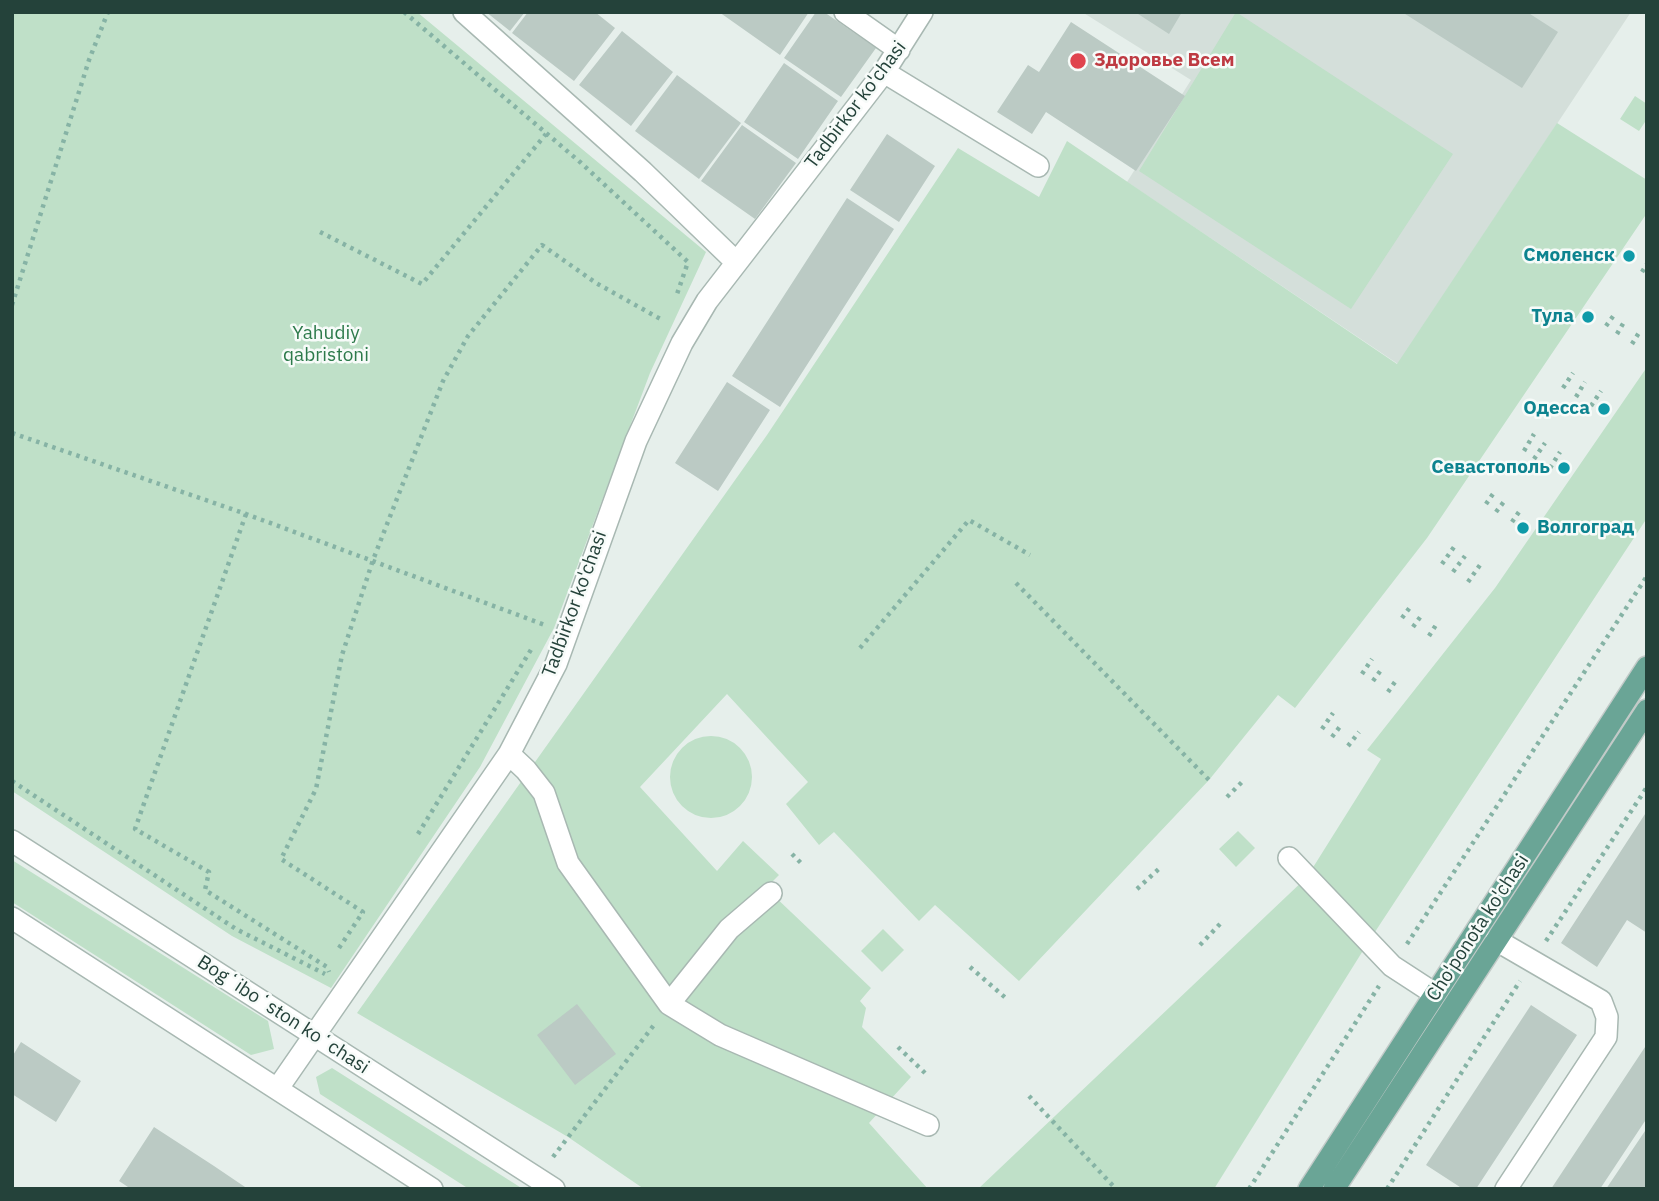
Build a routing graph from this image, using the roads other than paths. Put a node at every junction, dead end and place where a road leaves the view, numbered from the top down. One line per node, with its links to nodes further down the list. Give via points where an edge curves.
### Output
1 (464, 12): 7 (street)
2 (845, 12): 4 (street)
3 (922, 12): 4 (street, Tadbirkor ko'chasi)
4 (899, 50): 5 (street, Tadbirkor ko'chasi)
5 (884, 72): 6 (street); 7 (street, Tadbirkor ko'chasi)
6 (1038, 166)
7 (736, 262): 10 (street, Tadbirkor ko'chasi, via 707,301 652,404 618,485 568,633)
8 (1647, 667): 16 (main road, Cho'ponota ko'chasi)
9 (1647, 710): 15 (main road, Cho'ponota ko'chasi)
10 (509, 754): 17 (street, via 544,793 568,863); 18 (street, Tadbirkor ko'chasi)
11 (12, 841): 18 (street, Bogʻiboʻston koʻchasi)
12 (1289, 858): 16 (street, via 1392,966)
13 (771, 892): 17 (street, via 729,929)
14 (12, 918): 19 (street)
15 (1496, 940): 25 (main road, Cho'ponota ko'chasi); 26 (street, via 1601,1001 1607,1017 1605,1037)
16 (1435, 994): 24 (main road, Cho'ponota ko'chasi)
17 (669, 1004): 20 (street, via 720,1035)
18 (315, 1035): 19 (street, Tadbirkor ko'chasi); 22 (street, Bogʻiboʻston koʻchasi)
19 (278, 1088): 21 (street)
20 (928, 1125)
21 (402, 1181): 23 (street)
22 (545, 1183)
23 (432, 1189)
24 (1309, 1189)
25 (1334, 1189)
26 (1506, 1189)

